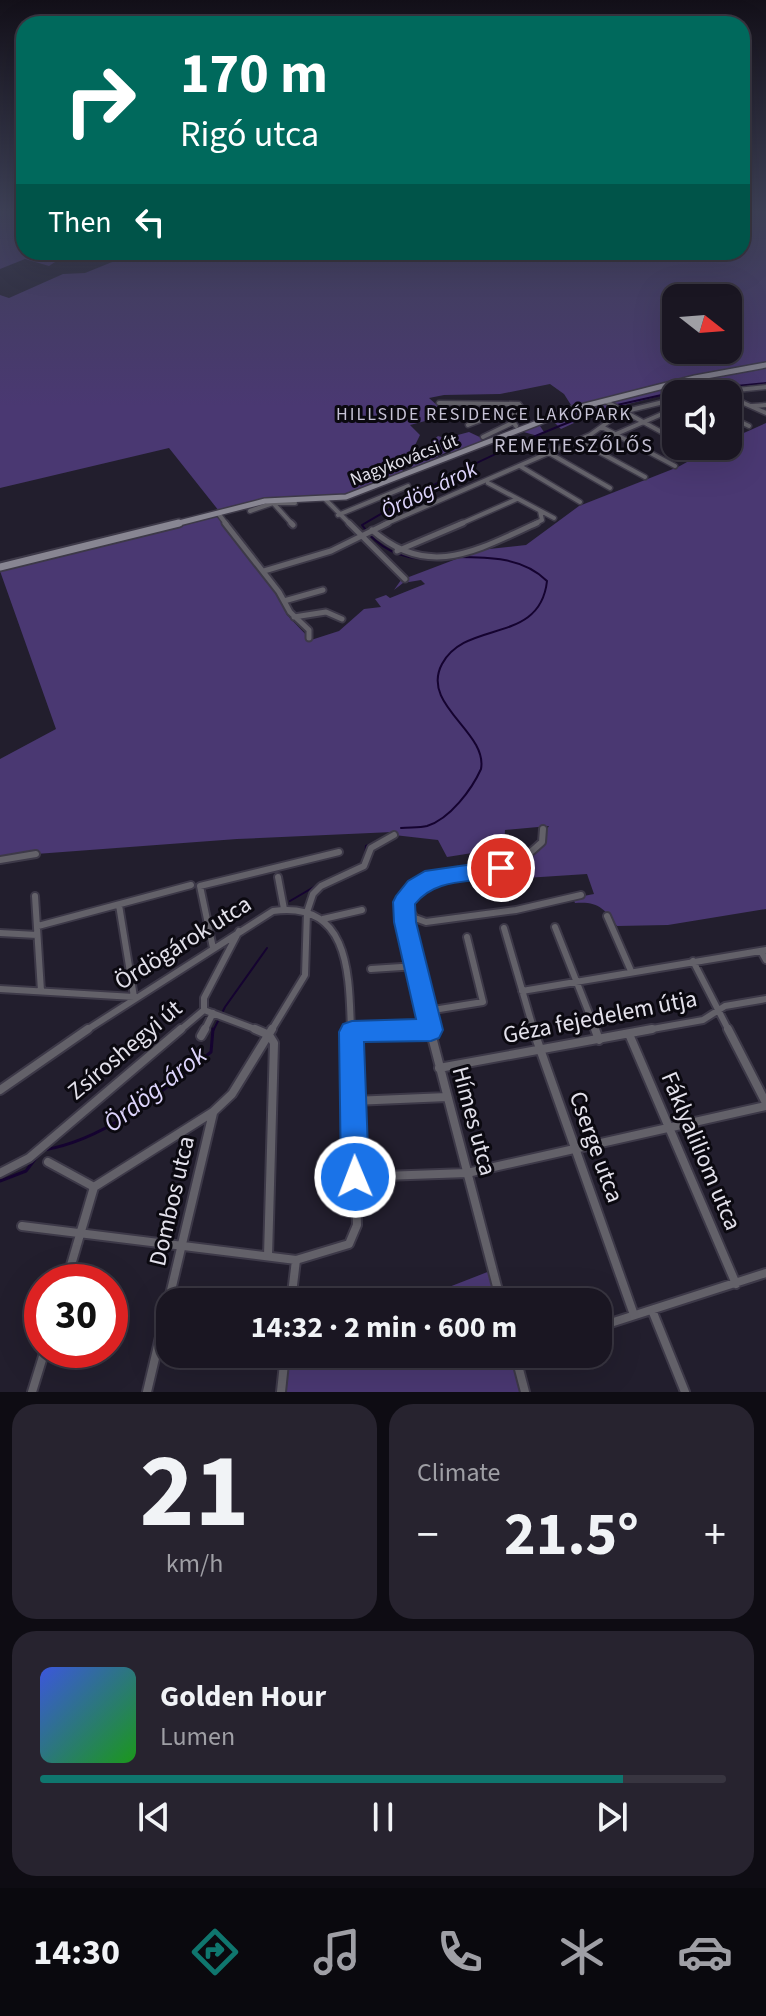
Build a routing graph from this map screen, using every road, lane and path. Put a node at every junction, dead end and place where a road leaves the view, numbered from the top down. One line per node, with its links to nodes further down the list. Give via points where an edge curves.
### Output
1 (766, 365): 6 (street, Nagykovácsi út, via 695,378)
2 (766, 387): 3 (street)
3 (742, 389)
4 (662, 402): 7 (street)
5 (742, 402): 10 (street)
6 (610, 404): 12 (street); 34 (street, Nagykovácsi út, via 549,417 353,495)
7 (654, 404): 11 (street); 12 (street)
8 (459, 405): 15 (street, via 521,404)
9 (766, 405): 10 (street)
10 (751, 406): 13 (street)
11 (662, 408)
12 (622, 412): 18 (street); 22 (street)
13 (766, 413)
14 (662, 414): 18 (street)
15 (513, 415): 16 (street); 25 (street, via 514,424)
16 (486, 417): 17 (street); 20 (street)
17 (456, 418)
18 (642, 422): 23 (street); 24 (street)
19 (742, 423): 21 (street)
20 (468, 425)
21 (749, 426)
22 (601, 427): 24 (street); 26 (street)
23 (662, 433)
24 (616, 434): 29 (street)
25 (483, 437)
26 (577, 440): 27 (street); 30 (street)
27 (549, 453): 28 (street); 33 (street)
28 (520, 466): 31 (street); 37 (street)
29 (675, 466)
30 (645, 477)
31 (487, 482): 35 (street); 45 (street)
32 (408, 486): 42 (street)
33 (610, 488)
34 (325, 499): 36 (street, Nagykovácsi út); 42 (street)
35 (517, 499): 40 (street); 47 (street)
36 (272, 502): 38 (street); 39 (street); 41 (street, Nagykovácsi út); 44 (street)
37 (580, 502)
38 (295, 503)
39 (250, 511)
40 (540, 511): 43 (street); 47 (street, via 542,520 481,548 431,559)
41 (218, 513): 48 (street, Nagykovácsi út); 49 (street)
42 (338, 515): 46 (street)
43 (554, 518)
44 (293, 525)
45 (372, 530): 46 (street); 47 (street)
46 (360, 534): 49 (street, via 331,551); 50 (street)
47 (396, 551)
48 (0, 567)
49 (264, 571): 52 (street)
50 (405, 579)
51 (323, 590): 52 (street)
52 (284, 601): 53 (street)
53 (294, 617): 54 (street, via 309,612); 55 (street, via 309,630)
54 (342, 619)
55 (309, 638)
56 (543, 829): 65 (street, via 542,842 523,859 501,868 433,877)
57 (394, 835): 69 (street, via 370,850 364,866 316,890)
58 (339, 852): 79 (street, via 200,886)
59 (36, 854): 60 (street)
60 (0, 860)
61 (278, 877): 67 (street)
62 (191, 885): 66 (street)
63 (581, 895): 65 (street, via 426,922 415,918)
64 (35, 896): 72 (street)
65 (404, 902): 83 (street, Hímes utca)
66 (119, 905): 72 (street); 90 (street)
67 (284, 909): 69 (street, Ördögárok utca); 75 (street, Ördögárok utca)
68 (362, 910): 71 (street)
69 (307, 912): 71 (street, Ördögárok utca); 99 (street, via 305,975)
70 (607, 916): 85 (street)
71 (322, 919): 97 (street, via 346,956)
72 (38, 926): 77 (street)
73 (555, 927): 86 (street)
74 (504, 928): 89 (street, Cserge utca)
75 (239, 930): 79 (street, Ördögárok utca); 92 (street, Zsíroshegyi út, via 204,998)
76 (0, 933): 77 (street)
77 (37, 935): 88 (street)
78 (467, 937): 94 (street, via 483,1002)
79 (213, 948): 90 (street, Ördögárok utca)
80 (763, 950): 81 (street); 82 (street)
81 (766, 960)
82 (693, 961): 85 (street); 93 (street)
83 (417, 966): 84 (street); 94 (street, Hímes utca)
84 (371, 969)
85 (631, 971): 86 (street)
86 (576, 982): 89 (street); 101 (street)
87 (0, 989): 88 (street)
88 (41, 991): 90 (street)
89 (522, 991): 102 (street, Cserge utca)
90 (134, 997): 104 (street, Ördögárok utca)
91 (766, 999): 93 (street, Géza fejedelem útja)
92 (204, 1010): 95 (street); 112 (street, Zsíroshegyi út, via 29,1158)
93 (718, 1010): 98 (street, Géza fejedelem útja, via 703,1020); 107 (street)
94 (427, 1011): 96 (street, Hímes utca)
95 (215, 1013): 99 (street); 100 (street)
96 (431, 1030): 97 (street); 103 (street, Hímes utca)
97 (352, 1032): 106 (street)
98 (629, 1034): 101 (street, Géza fejedelem útja); 109 (street, Fáklyaliliom utca)
99 (269, 1035): 108 (street, via 232,1094); 119 (street, via 274,1043)
100 (201, 1036)
101 (599, 1040): 102 (street, Géza fejedelem útja)
102 (539, 1050): 103 (street, Géza fejedelem útja); 110 (street, Cserge utca)
103 (439, 1068): 105 (street, Hímes utca)
104 (2, 1087)
105 (447, 1097): 106 (street); 113 (street, Hímes utca)
106 (353, 1101): 114 (street)
107 (766, 1104): 109 (street)
108 (213, 1112): 115 (street); 118 (street, Dombos utca)
109 (670, 1127): 110 (street); 123 (street, Fáklyaliliom utca)
110 (576, 1148): 113 (street); 128 (street, Cserge utca)
111 (48, 1162): 115 (street)
112 (0, 1173)
113 (467, 1173): 114 (street); 126 (street, Hímes utca)
114 (355, 1177): 120 (street, via 353,1239 344,1247)
115 (94, 1187): 117 (street)
116 (22, 1226): 117 (street)
117 (80, 1234): 118 (street); 121 (street)
118 (182, 1247): 119 (street); 124 (street, Dombos utca)
119 (268, 1256): 120 (street)
120 (296, 1260): 125 (street)
121 (71, 1264)
122 (766, 1273): 123 (street)
123 (736, 1284): 127 (street)
124 (175, 1288)
125 (293, 1288)
126 (497, 1288)
127 (652, 1310): 128 (street); 138 (street)
128 (634, 1315): 129 (street)
129 (612, 1322)
130 (39, 1368): 134 (street)
131 (156, 1368): 135 (street, Dombos utca)
132 (284, 1368): 136 (street)
133 (519, 1368): 137 (street)
134 (32, 1392)
135 (147, 1392)
136 (281, 1392)
137 (525, 1392)
138 (685, 1392)

